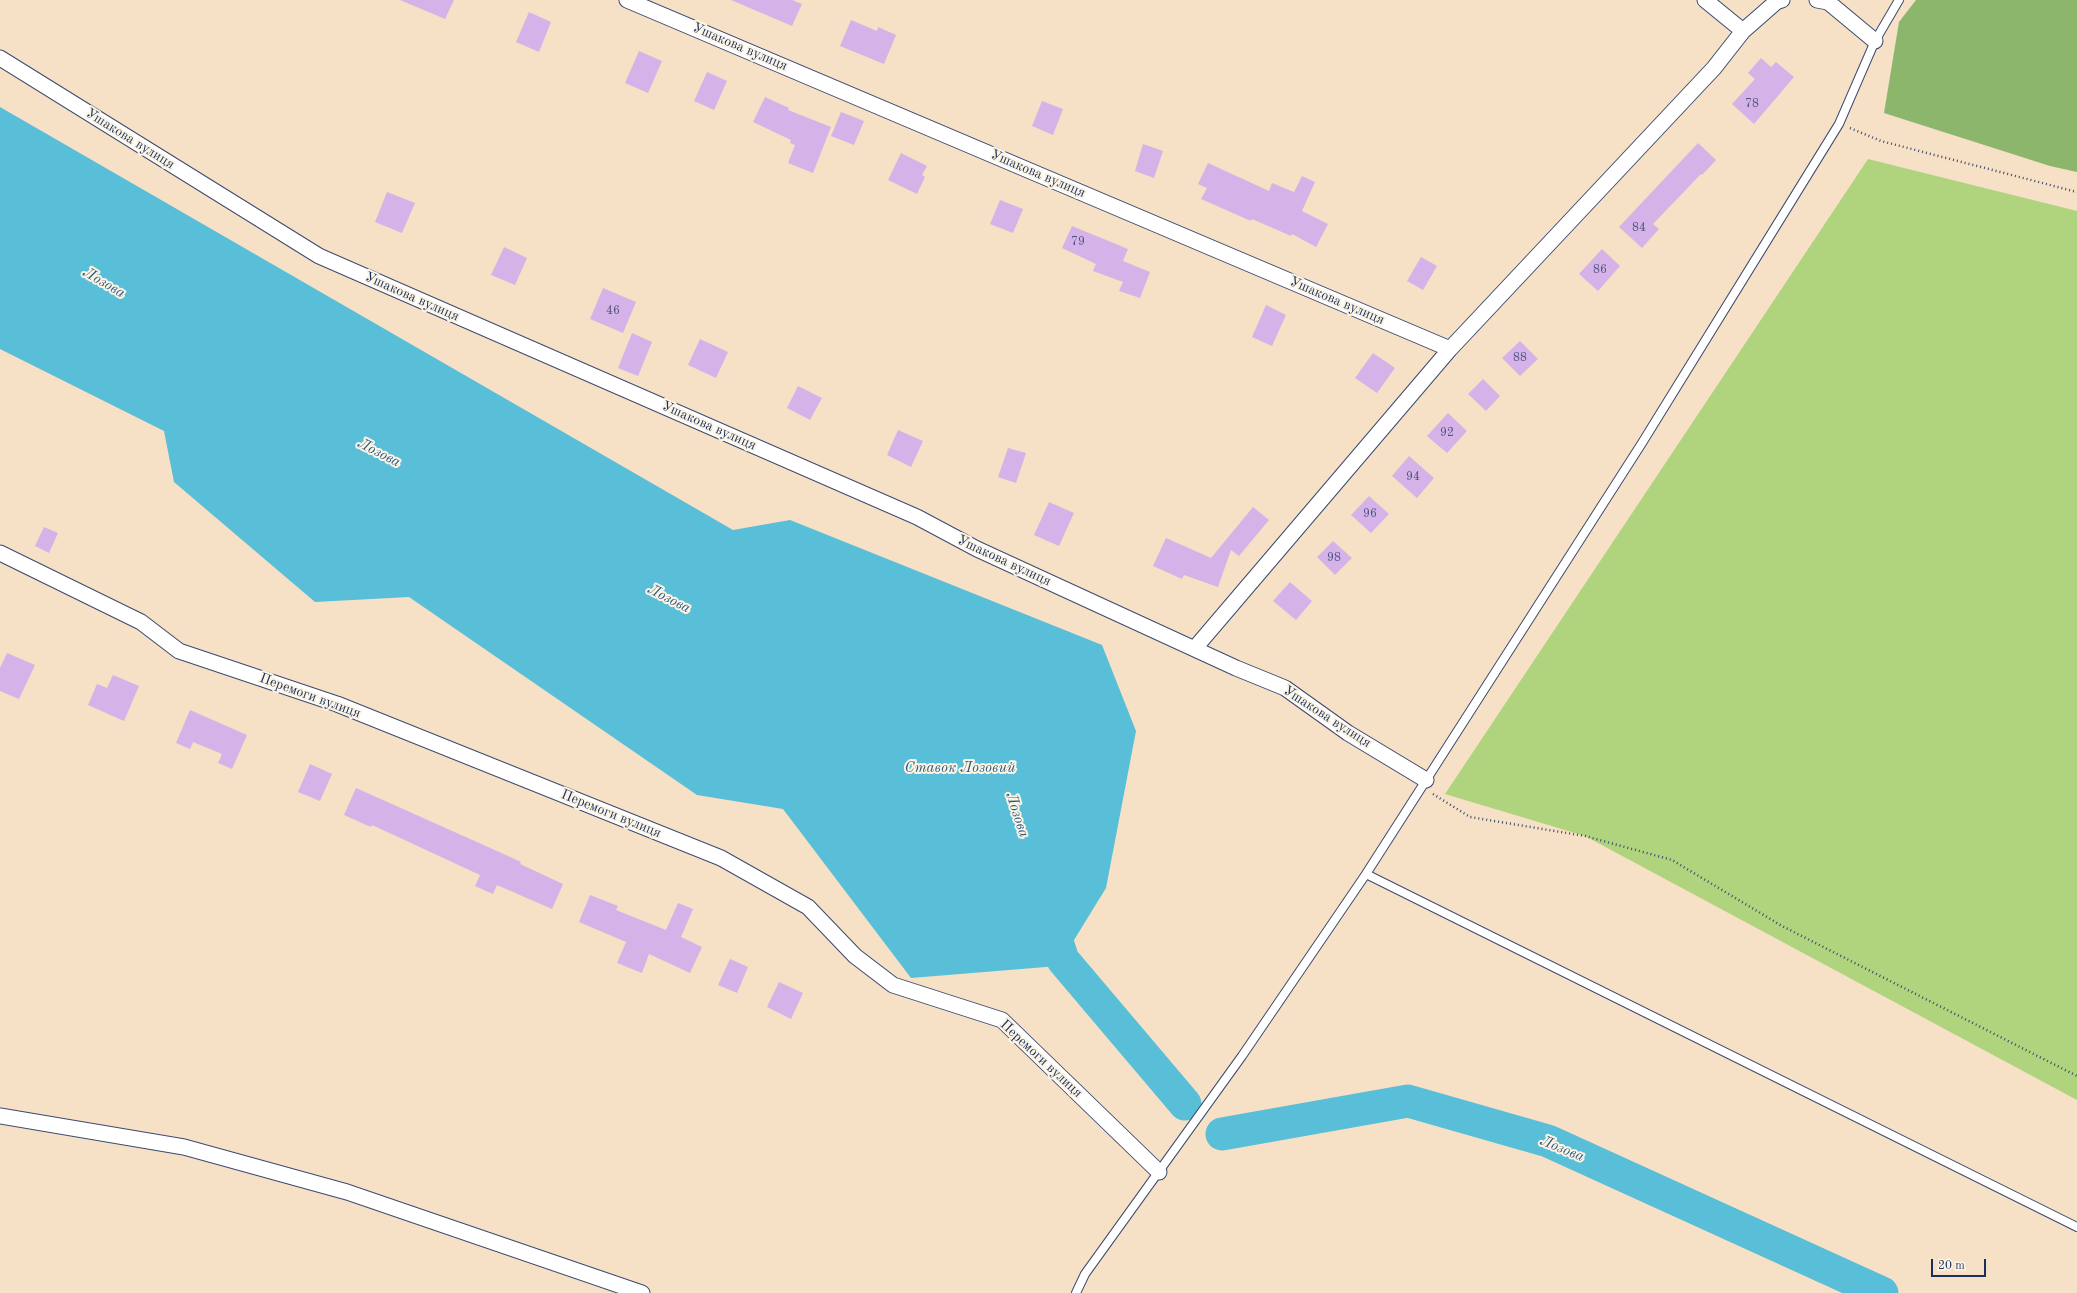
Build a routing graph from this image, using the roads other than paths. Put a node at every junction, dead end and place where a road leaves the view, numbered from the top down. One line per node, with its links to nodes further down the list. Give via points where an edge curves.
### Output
1 (627, 0): 9 (street, Ушакова вулиця)
2 (1705, 0): 6 (street)
3 (1782, 0): 6 (street, via 1776,2)
4 (1817, 0): 7 (street, via 1828,2)
5 (1899, 0): 7 (lane)
6 (1743, 32): 9 (street, via 1714,68)
7 (1875, 41): 12 (lane, via 1839,124 1642,443)
8 (0, 58): 11 (street, Ушакова вулиця, via 319,256 918,518 977,549)
9 (1450, 349): 11 (street)
10 (0, 553): 15 (street, Перемоги вулиця, via 141,622 179,651 337,704 721,858 808,907 855,956 893,986 1002,1020)
11 (1195, 648): 12 (street, Ушакова вулиця, via 1285,688)
12 (1424, 783): 13 (lane)
13 (1366, 874): 15 (lane); 16 (lane)
14 (0, 1116): 17 (street, via 184,1147 332,1188)
15 (1159, 1172): 18 (lane, via 1085,1274)
16 (2077, 1227)
17 (642, 1293)
18 (1076, 1293)

